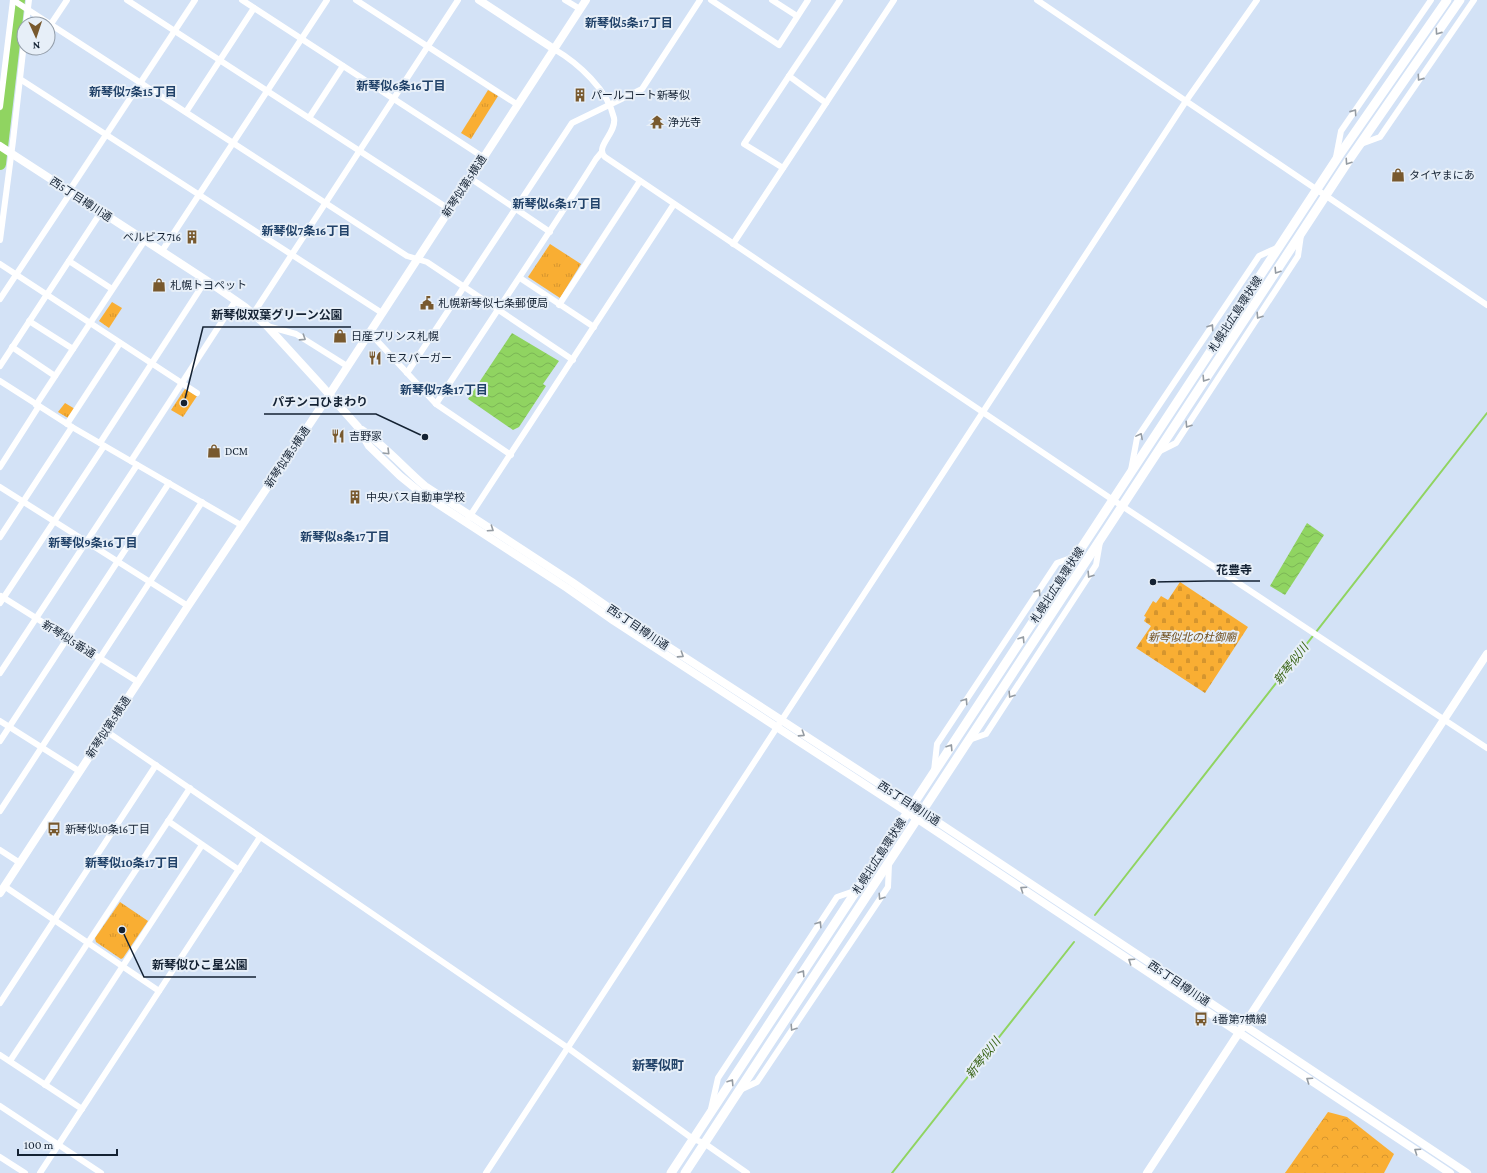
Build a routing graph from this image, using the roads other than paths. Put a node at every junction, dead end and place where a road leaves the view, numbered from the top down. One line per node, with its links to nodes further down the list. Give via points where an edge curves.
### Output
1 (14, 0): 25 (street); 40 (street)
2 (29, 0): 25 (street)
3 (67, 0): 30 (street)
4 (127, 0): 33 (street)
5 (195, 0): 33 (street)
6 (242, 0): 26 (street)
7 (327, 0): 34 (street)
8 (356, 0): 35 (street)
9 (458, 0): 35 (street)
10 (479, 0): 36 (main road)
11 (565, 0): 27 (street)
12 (586, 0): 27 (main road, 新琴似第5横通)
13 (700, 0): 49 (street, via 642,89)
14 (711, 0): 31 (street, via 779,44)
15 (772, 0): 31 (street)
16 (808, 0): 31 (street)
17 (840, 0): 41 (street)
18 (894, 0): 47 (street)
19 (1037, 0): 46 (street)
20 (1257, 0): 46 (street)
21 (1431, 0): 60 (street, one-way to 21, via 1341,131)
22 (1447, 0): 60 (main road, 札幌北広島環状線)
23 (1460, 0): 55 (main road, 札幌北広島環状線, one-way to 55)
24 (1474, 0): 55 (street, one-way to 55, via 1380,137)
25 (26, 8): 28 (street); 29 (street)
26 (254, 8): 34 (street); 38 (street)
27 (580, 9): 36 (main road, 新琴似第5横通)
28 (26, 16)
29 (38, 16)
30 (56, 16)
31 (797, 16)
32 (56, 27): 43 (street)
33 (175, 31): 38 (street); 43 (street)
34 (302, 39): 39 (street); 44 (street)
35 (428, 46): 45 (street); 48 (street)
36 (554, 49): 48 (main road, 新琴似第5横通); 49 (street, via 584,71)
37 (23, 56): 42 (street)
38 (220, 60): 44 (street); 51 (street)
39 (343, 66): 45 (street); 52 (street)
40 (2, 68): 50 (street)
41 (789, 76): 47 (street); 61 (street, via 744,144)
42 (20, 78): 53 (street); 56 (street)
43 (141, 83): 51 (street); 53 (street)
44 (267, 91): 52 (street); 54 (street)
45 (394, 98): 57 (street); 59 (street)
46 (1186, 101): 64 (street); 116 (street)
47 (826, 103): 61 (street)
48 (518, 105): 59 (main road, 新琴似第5横通)
49 (609, 105): 58 (street, via 614,126); 71 (street, via 572,123)
50 (0, 107)
51 (186, 112): 54 (street)
52 (309, 118): 57 (street)
53 (107, 135): 65 (street); 66 (street)
54 (233, 143): 66 (street); 68 (street)
55 (1361, 144): 67 (main road, 札幌北広島環状線, one-way to 67)
56 (6, 150): 65 (main road, 西5丁目樽川通); 74 (street)
57 (360, 151): 68 (street); 70 (street)
58 (601, 153): 63 (street); 73 (street)
59 (484, 157): 62 (main road, 新琴似第5横通)
60 (1335, 160): 64 (main road, 札幌北広島環状線)
61 (783, 168): 76 (street)
62 (470, 178): 70 (main road, 新琴似第5横通); 71 (street)
63 (640, 181): 69 (street); 92 (street)
64 (1316, 189): 67 (street); 77 (main road, 札幌北広島環状線)
65 (70, 191): 72 (main road, 西5丁目樽川通); 83 (street)
66 (199, 195): 78 (street); 79 (street)
67 (1326, 195): 91 (street); 128 (main road, 札幌北広島環状線, one-way to 128)
68 (326, 203): 79 (street); 80 (street, via 407,256)
69 (674, 204): 76 (street); 99 (street)
70 (449, 209): 80 (main road, 新琴似第5横通)
71 (515, 210): 73 (street); 86 (street)
72 (102, 212): 75 (main road, 西5丁目樽川通); 81 (street)
73 (550, 232): 84 (street)
74 (0, 240)
75 (145, 240): 78 (main road, 西5丁目樽川通); 87 (street)
76 (733, 244): 116 (street)
77 (1278, 247): 122 (main road, 札幌北広島環状線); 122 (street, one-way to 77, via 1137,438 1259,256)
78 (162, 251): 85 (main road, 西5丁目樽川通)
79 (292, 255): 94 (street); 95 (street)
80 (417, 259): 86 (street, via 427,262); 94 (main road, 新琴似第5横通)
81 (69, 261): 87 (street); 88 (street)
82 (0, 264): 83 (street)
83 (16, 275): 88 (street); 89 (street)
84 (520, 278): 92 (street); 93 (street)
85 (206, 280): 90 (main road, 西5丁目樽川通); 105 (street)
86 (463, 286): 93 (street); 108 (street)
87 (112, 289): 97 (street)
88 (46, 295): 96 (street); 97 (street)
89 (0, 298)
90 (236, 300): 95 (main road, 西5丁目樽川通); 111 (street)
91 (1487, 304)
92 (559, 305): 99 (street)
93 (497, 309): 104 (street); 114 (street)
94 (382, 313): 100 (main road, 新琴似第5横通)
95 (253, 314): 98 (main road, 西5丁目樽川通)
96 (29, 321): 102 (street); 103 (street)
97 (90, 323): 101 (street); 103 (street)
98 (267, 326): 107 (street, one-way to 107, via 296,334); 113 (main road, 西5丁目樽川通)
99 (594, 327): 104 (street)
100 (369, 332): 107 (main road, 新琴似第5横通); 108 (street)
101 (120, 343): 105 (street); 117 (street)
102 (12, 347): 106 (street); 109 (street)
103 (73, 349): 109 (street)
104 (573, 360): 119 (street)
105 (152, 364): 111 (street); 118 (street)
106 (0, 366)
107 (347, 366): 113 (main road, 新琴似第5横通)
108 (407, 373): 114 (street)
109 (55, 376): 115 (street)
110 (0, 381): 115 (street)
111 (181, 384): 112 (street); 120 (street)
112 (197, 393)
113 (329, 395): 129 (main road, 西5丁目樽川通, via 358,427 376,440 406,470); 131 (main road, 新琴似第5横通)
114 (436, 404): 119 (street)
115 (38, 406): 117 (street); 121 (street)
116 (983, 411): 125 (street); 147 (street)
117 (69, 425): 118 (street); 127 (street)
118 (102, 444): 120 (street); 130 (street)
119 (511, 455): 129 (street)
120 (134, 463): 123 (street); 133 (street)
121 (0, 467)
122 (1130, 473): 125 (main road, 札幌北広島環状線)
123 (169, 483): 126 (street); 135 (street)
124 (0, 487): 127 (street)
125 (1113, 500): 128 (street); 134 (main road, 札幌北広島環状線)
126 (202, 502): 131 (street); 136 (street)
127 (23, 503): 130 (street); 132 (street)
128 (1122, 505): 145 (street); 159 (main road, 札幌北広島環状線, one-way to 159)
129 (468, 519): 147 (main road, 西5丁目樽川通, via 572,582)
130 (55, 521): 133 (street); 137 (street)
131 (241, 525): 138 (main road, 新琴似第5横通)
132 (0, 537)
133 (85, 542): 135 (street); 139 (street)
134 (1076, 556): 155 (main road, 札幌北広島環状線, one-way to 134); 155 (street, one-way to 134, via 937,744 1057,563)
135 (118, 563): 136 (street); 140 (street)
136 (150, 582): 138 (street); 142 (street)
137 (1, 599): 139 (street, 新琴似5番通)
138 (188, 606): 144 (main road, 新琴似第5横通)
139 (36, 618): 140 (street, 新琴似5番通); 143 (street)
140 (68, 638): 142 (street, 新琴似5番通); 148 (street)
141 (1487, 654): 145 (main road)
142 (99, 658): 144 (street, 新琴似5番通); 151 (street)
143 (0, 673)
144 (138, 682): 149 (main road, 新琴似第5横通)
145 (1444, 720): 152 (street); 174 (main road)
146 (0, 721): 148 (street)
147 (779, 724): 157 (main road, 西5丁目樽川通); 176 (street)
148 (9, 727): 150 (street); 151 (street)
149 (106, 730): 153 (street); 154 (main road, 新琴似第5横通)
150 (0, 741)
151 (42, 747): 154 (street); 158 (street)
152 (1487, 748)
153 (156, 765): 156 (street); 169 (street)
154 (79, 771): 165 (main road, 新琴似第5横通)
155 (934, 773): 157 (main road, 札幌北広島環状線)
156 (190, 788): 160 (street); 161 (street)
157 (910, 809): 159 (main road, 西5丁目樽川通); 168 (main road, 札幌北広島環状線)
158 (0, 811)
159 (919, 815): 164 (main road, 札幌北広島環状線); 174 (main road, 西5丁目樽川通); 175 (main road, 西5丁目樽川通, one-way to 159)
160 (168, 821): 162 (street); 170 (street)
161 (260, 837): 166 (street); 176 (street)
162 (202, 845): 166 (street); 171 (street)
163 (0, 850): 165 (street)
164 (890, 860): 180 (main road, 札幌北広島環状線); 180 (street, one-way to 180, via 888,887 757,1082)
165 (20, 862): 167 (main road, 新琴似第5横通)
166 (239, 870): 172 (street)
167 (2, 890): 169 (street)
168 (857, 890): 183 (main road, 札幌北広島環状線, one-way to 168); 183 (street, one-way to 168, via 718,1078 837,897)
169 (54, 920): 170 (street); 173 (street)
170 (88, 943): 171 (street); 178 (street)
171 (123, 966): 172 (street); 179 (street)
172 (159, 991): 182 (street)
173 (0, 1003)
174 (1244, 1026): 175 (main road); 197 (main road, 西5丁目樽川通)
175 (1239, 1033): 195 (main road); 196 (main road, 西5丁目樽川通, one-way to 175)
176 (568, 1048): 184 (street); 191 (street)
177 (0, 1055): 178 (street)
178 (10, 1061): 179 (street)
179 (45, 1085): 182 (street)
180 (738, 1091): 185 (main road, 札幌北広島環状線)
181 (0, 1106): 186 (street)
182 (82, 1109): 186 (street)
183 (710, 1114): 184 (main road, 札幌北広島環状線)
184 (693, 1139): 185 (street); 192 (main road, 札幌北広島環状線)
185 (704, 1143): 193 (main road, 札幌北広島環状線); 194 (street)
186 (59, 1145): 189 (street); 190 (street)
187 (1, 1158): 188 (street)
188 (25, 1173)
189 (40, 1173)
190 (100, 1173)
191 (486, 1173)
192 (671, 1173)
193 (685, 1173)
194 (747, 1173)
195 (1147, 1173)
196 (1450, 1173)
197 (1466, 1173)

